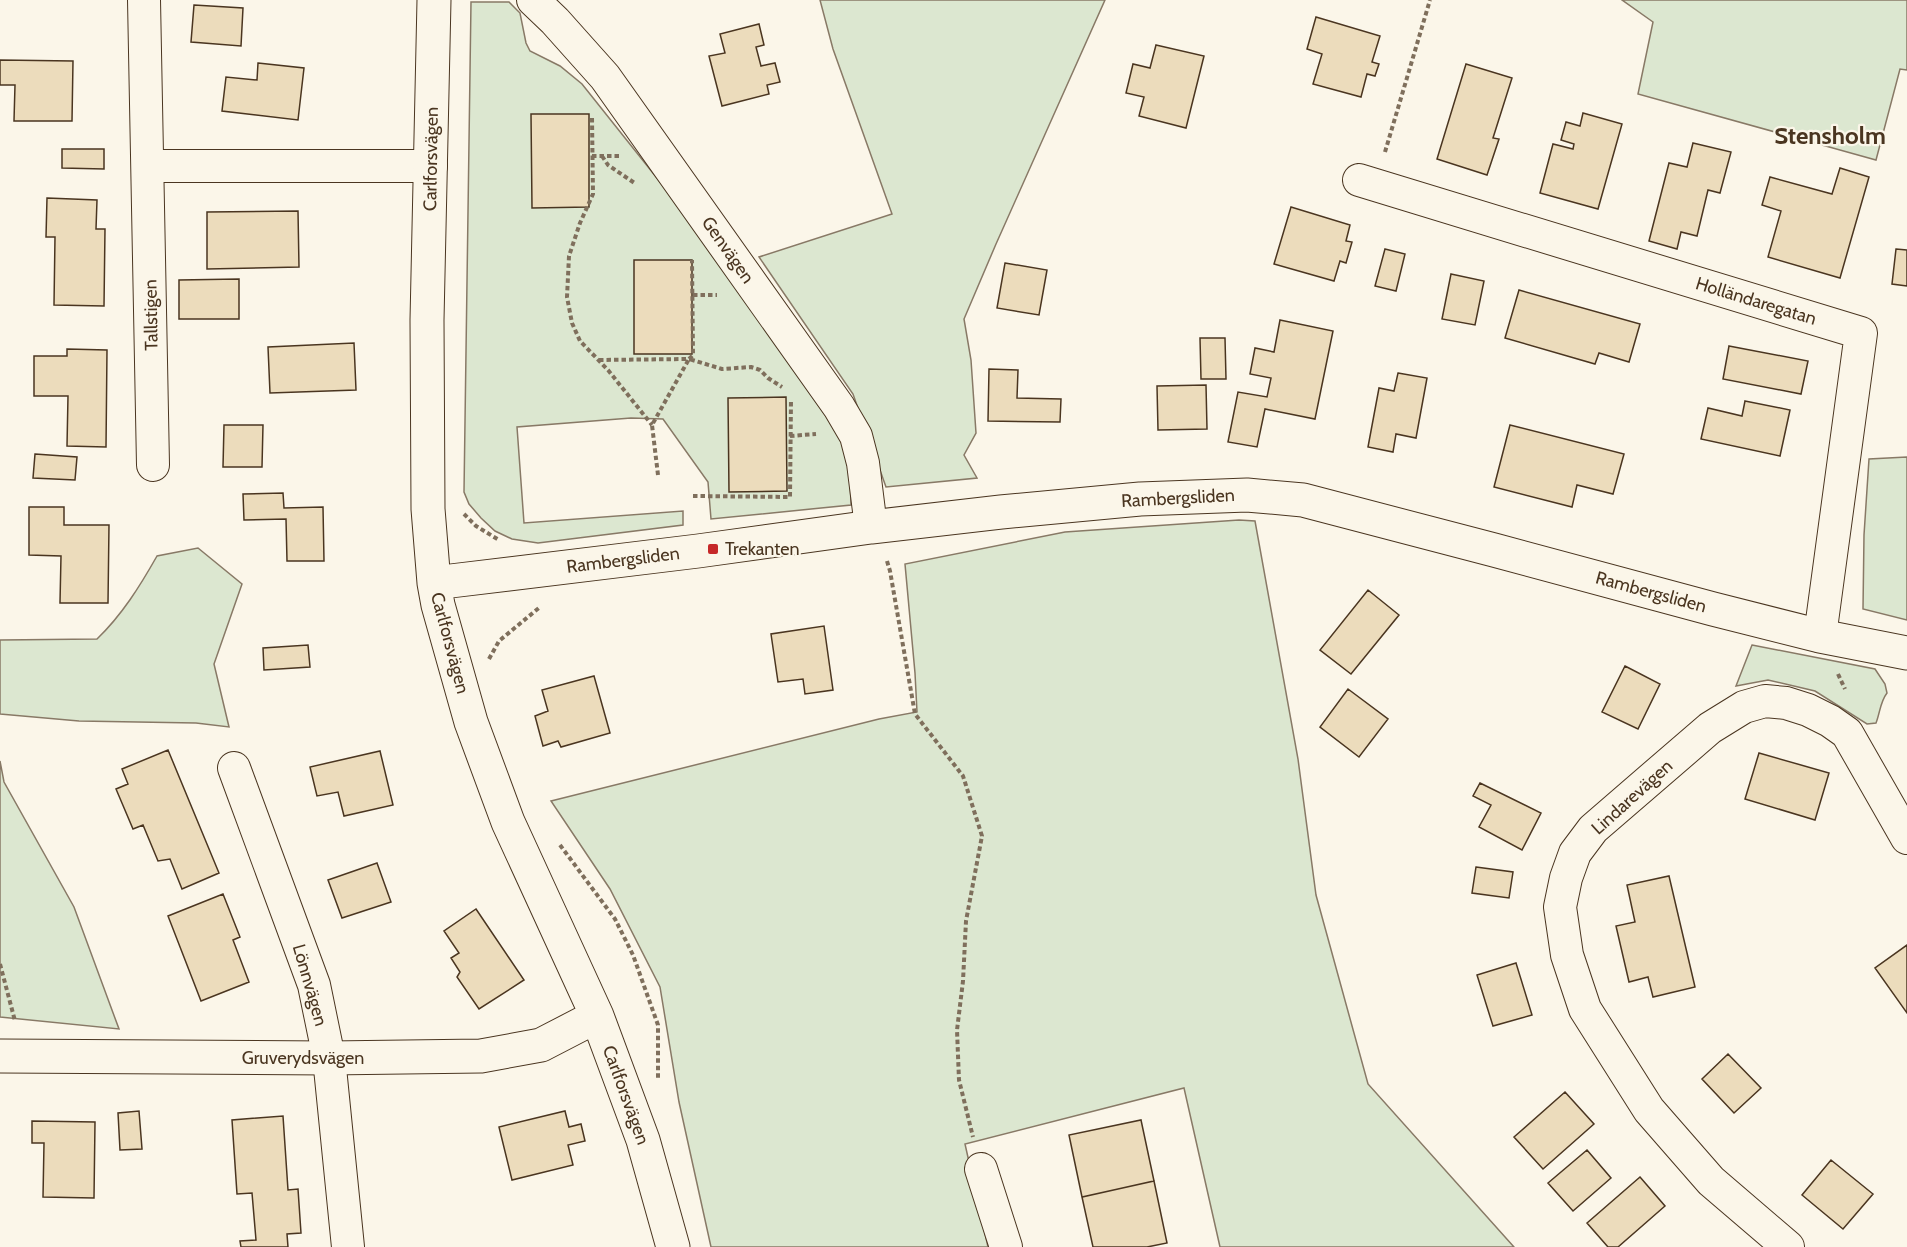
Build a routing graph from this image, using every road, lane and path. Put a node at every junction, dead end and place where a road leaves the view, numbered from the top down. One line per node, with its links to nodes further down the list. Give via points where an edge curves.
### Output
1 (144, 0): 8 (street, Tallstigen)
2 (434, 0): 9 (street, Carlforsvägen)
3 (533, 0): 5 (street, Genvägen)
4 (1430, 0): 10 (path)
5 (610, 84): 6 (path, via 592,102); 20 (street, Genvägen, via 839,407 856,436)
6 (592, 156): 7 (path); 13 (path, via 593,194 569,256 567,297 580,341)
7 (623, 156)
8 (148, 166): 9 (street); 17 (street, Tallstigen)
9 (431, 166): 21 (street, Carlforsvägen, via 428,509)
10 (1367, 183): 23 (street, Holländaregatan, via 1861,333)
11 (692, 256): 12 (path, via 693,355)
12 (689, 359): 13 (path); 14 (path, via 722,369 751,367); 16 (path)
13 (598, 360): 16 (path)
14 (783, 388)
15 (791, 396): 19 (path, via 790,497)
16 (652, 425): 18 (path)
17 (153, 465)
18 (658, 475)
19 (693, 496)
20 (871, 526): 21 (street, Rambergsliden); 23 (street, Rambergsliden, via 1140,499 1248,495 1303,500); 35 (path, via 891,571 915,714 963,776 982,836 966,921 957,1030 959,1080)
21 (434, 583): 31 (street, Carlforsvägen, via 471,722 508,822)
22 (541, 606): 25 (path, via 499,641)
23 (1820, 636): 24 (street, Rambergsliden); 26 (path, via 1853,707)
24 (1907, 653)
25 (487, 664)
26 (1847, 733): 28 (street, Lindarevägen); 39 (street, Lindarevägen, via 1786,702 1764,701 1744,707 1710,728 1593,829 1575,853 1560,907 1567,955 1585,1009 1649,1110 1711,1181)
27 (234, 768): 33 (street, Lönnvägen, via 314,985)
28 (1907, 838)
29 (559, 844): 34 (path, via 615,919 633,956 658,1025)
30 (0, 964): 32 (path)
31 (597, 1016): 33 (street, Gruverydsvägen, via 541,1045 481,1056); 37 (street, Carlforsvägen, via 643,1140)
32 (11, 1056): 33 (street, Gruverydsvägen)
33 (329, 1058): 36 (street, Lönnvägen)
34 (658, 1081)
35 (981, 1169): 38 (street)
36 (348, 1247)
37 (673, 1247)
38 (1006, 1247)
39 (1788, 1247)

